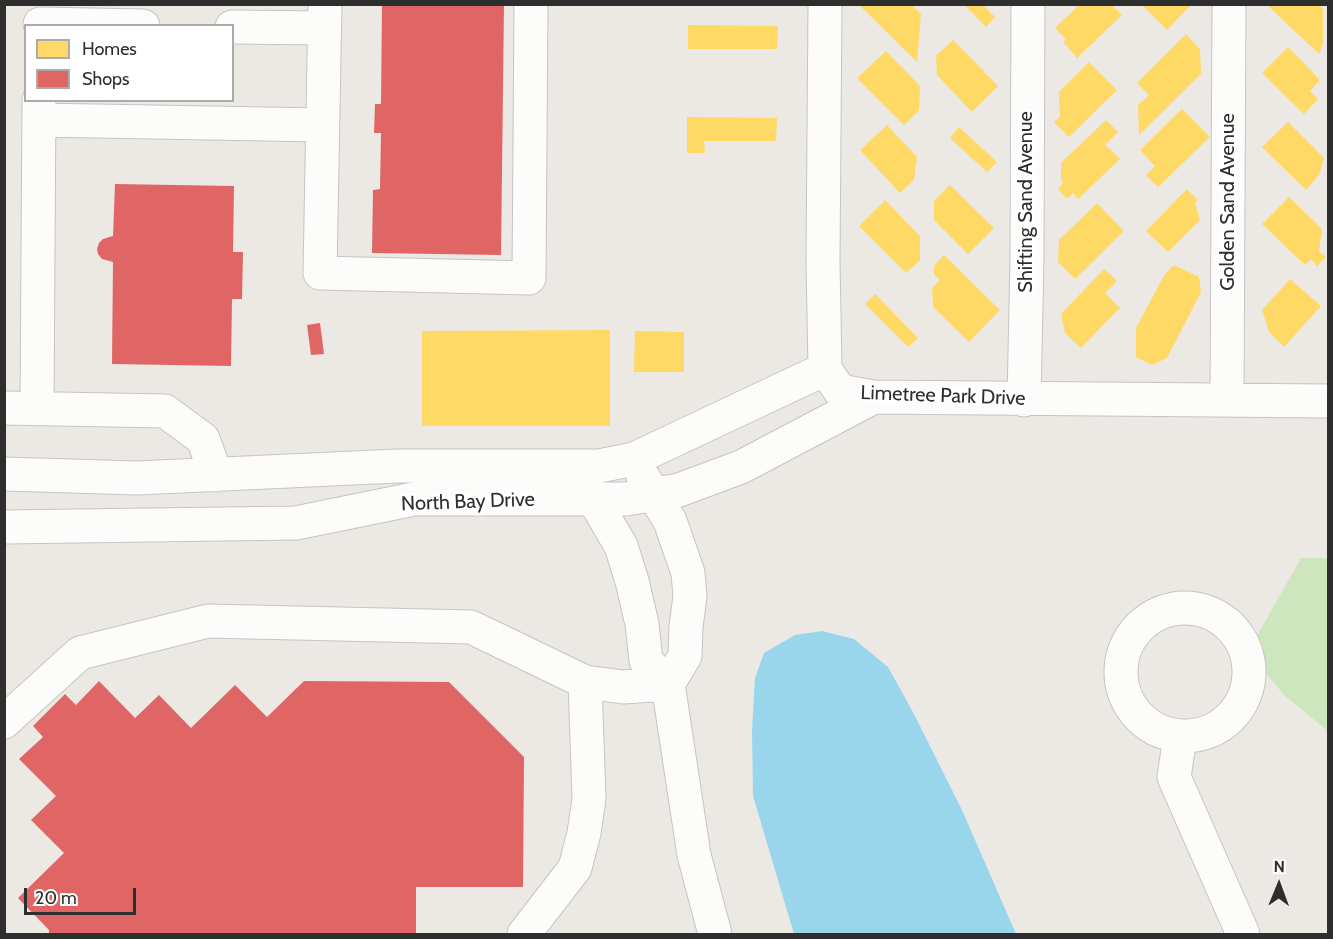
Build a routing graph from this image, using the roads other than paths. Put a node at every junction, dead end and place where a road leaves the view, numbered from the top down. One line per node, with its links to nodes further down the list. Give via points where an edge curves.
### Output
1 (531, 4): 10 (street, via 529,278 320,273)
2 (825, 4): 11 (street)
3 (1028, 4): 14 (street, Shifting Sand Avenue)
4 (1229, 4): 13 (street, Golden Sand Avenue)
5 (324, 16): 8 (street); 10 (street)
6 (40, 18): 7 (street)
7 (118, 24)
8 (234, 27)
9 (39, 110): 10 (street); 17 (street)
10 (322, 125)
11 (825, 369): 12 (street, Limetree Park Drive, via 840,391); 18 (street, North Bay Drive)
12 (874, 397): 14 (street, Limetree Park Drive); 21 (street, North Bay Drive)
13 (1227, 399): 14 (street, Limetree Park Drive); 15 (street, Limetree Park Drive)
14 (1024, 400)
15 (1329, 400)
16 (4, 408): 17 (street)
17 (38, 409): 23 (street, via 165,411 203,439)
18 (706, 425): 19 (street, North Bay Drive); 21 (street)
19 (634, 459): 20 (street, North Bay Drive); 24 (street)
20 (573, 466): 23 (street, North Bay Drive, via 397,466); 25 (street)
21 (727, 473): 24 (street, North Bay Drive)
22 (4, 474): 23 (street, North Bay Drive, via 137,478)
23 (216, 475)
24 (652, 495): 25 (street, North Bay Drive); 28 (street, via 670,521 680,546 690,596 685,656)
25 (593, 499): 26 (street, North Bay Drive, via 414,499 296,523); 28 (street, via 621,546 630,572 646,661)
26 (4, 527)
27 (585, 682): 28 (street, via 623,687); 29 (street, via 471,627 208,621 80,653); 31 (street, via 589,799 584,833 575,868)
28 (668, 684): 32 (street, via 694,855)
29 (4, 722)
30 (1180, 737): 33 (street, via 1174,777)
31 (524, 934)
32 (715, 934)
33 (1243, 934)

